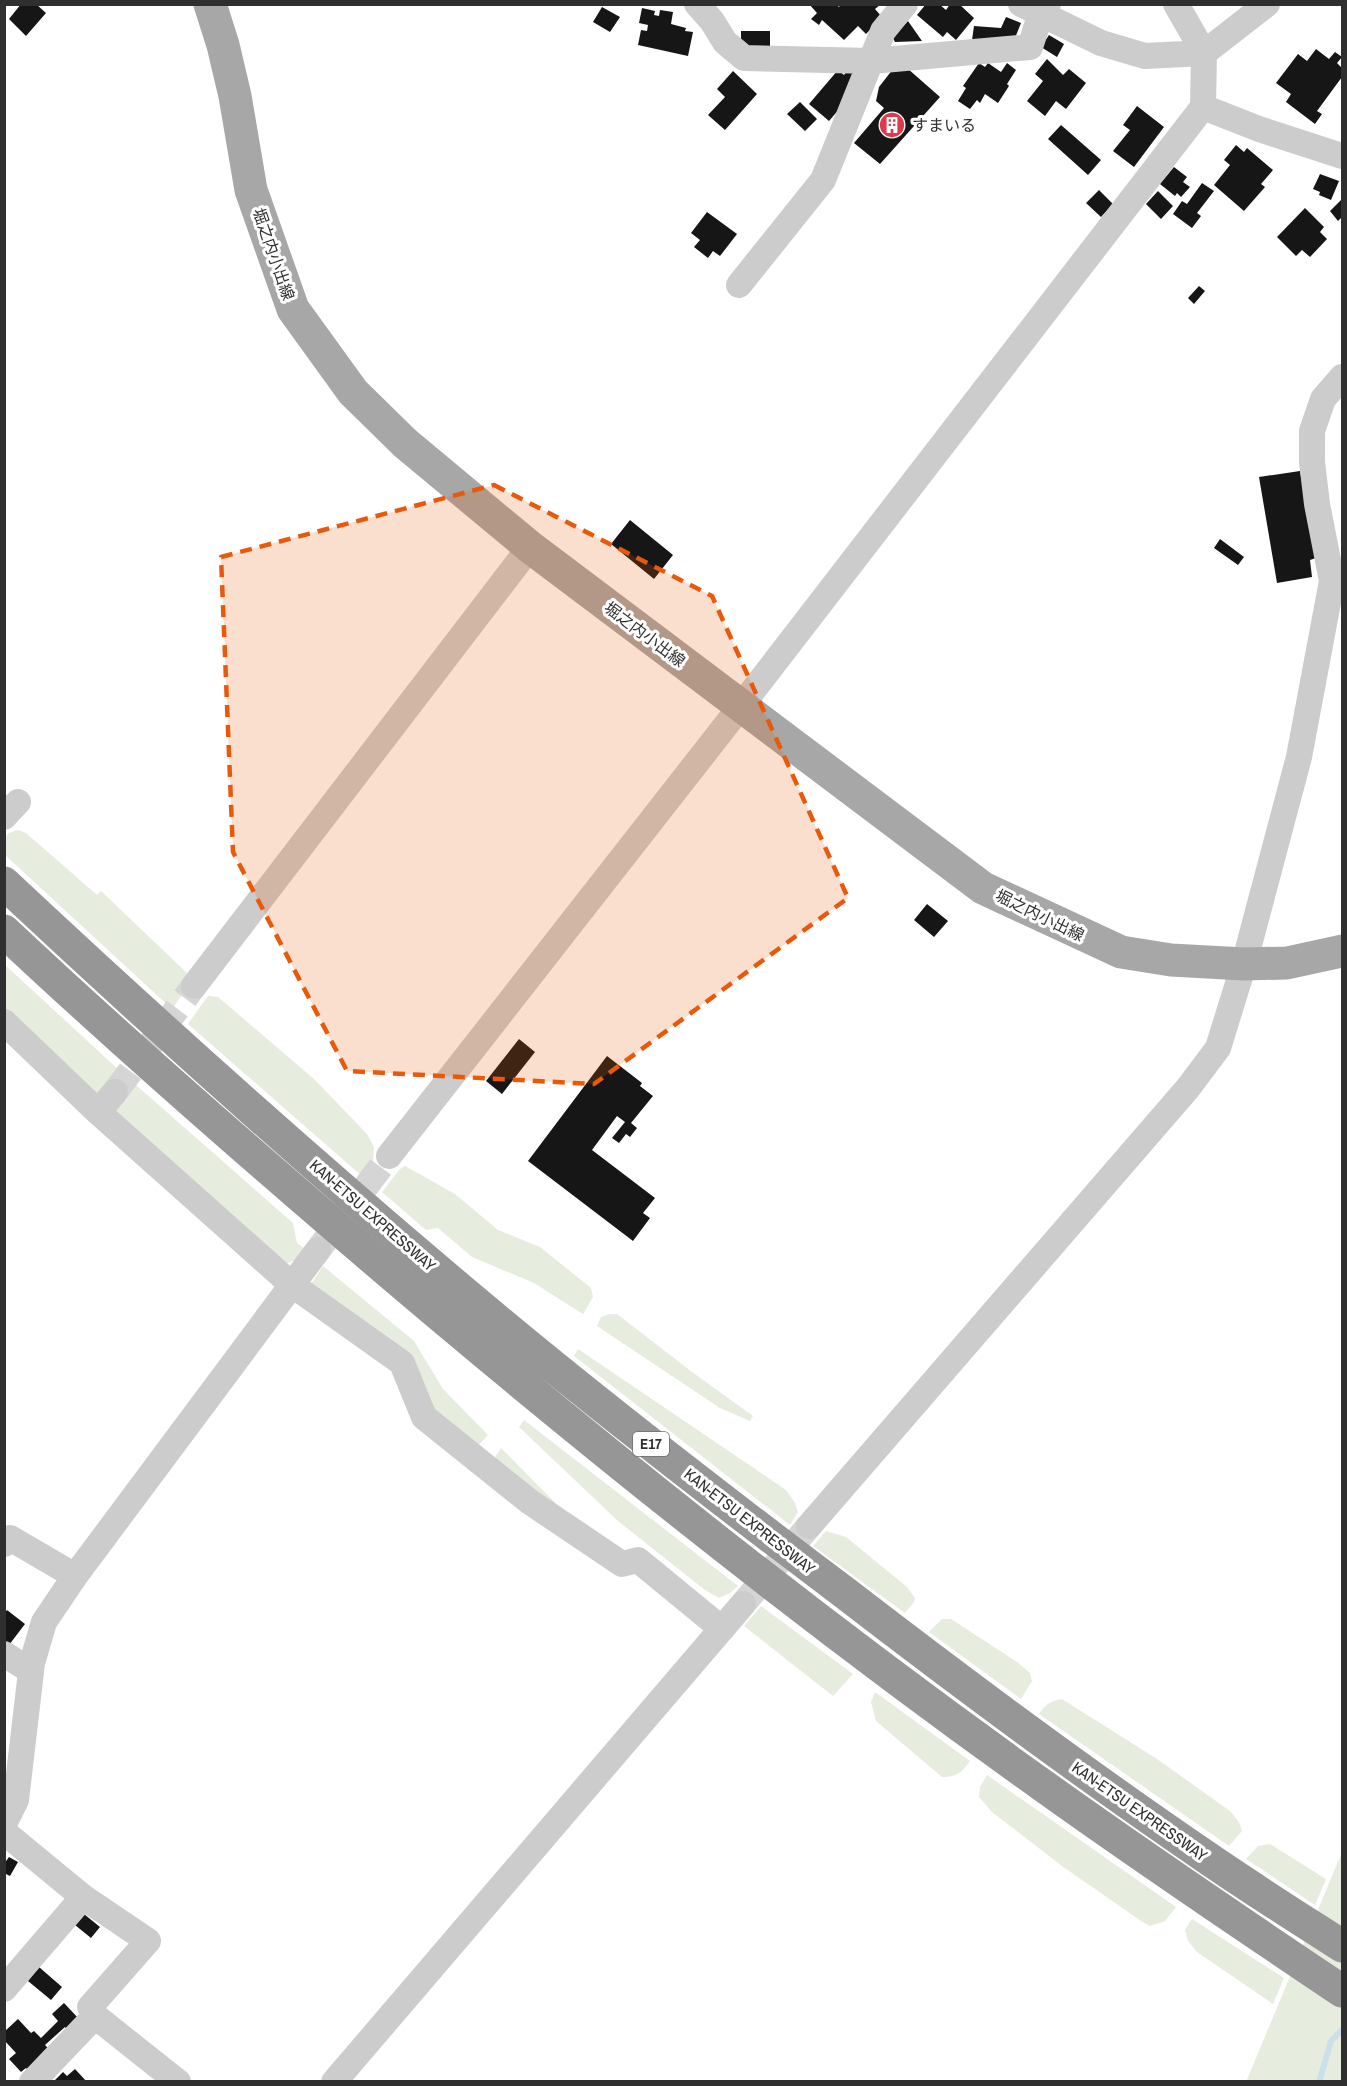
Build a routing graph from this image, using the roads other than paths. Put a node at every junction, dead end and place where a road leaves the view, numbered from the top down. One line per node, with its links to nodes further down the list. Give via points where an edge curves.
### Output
1 (210, 4): 13 (main road, 堀之内小出線, via 224,45 251,190 293,309 353,392 405,443)
2 (697, 4): 8 (street, via 725,42 744,58)
3 (906, 4): 8 (street, via 883,31)
4 (1176, 4): 7 (street)
5 (1268, 4): 7 (street)
6 (1037, 7): 7 (street, via 1101,43 1145,56); 8 (street, via 1030,47)
7 (1204, 53): 9 (street)
8 (872, 61): 11 (street, via 823,180)
9 (1203, 107): 10 (street); 14 (street)
10 (1342, 157)
11 (740, 285)
12 (1342, 377): 18 (street, via 1323,399 1312,430 1317,504 1332,581 1299,757)
13 (530, 547): 14 (main road, 堀之内小出線); 19 (street)
14 (741, 706): 18 (main road, 堀之内小出線, via 983,888 1121,952 1171,960); 23 (street)
15 (4, 883): 36 (highway, KAN-ETSU EXPRESSWAY / E17, via 339,1187 627,1425 1062,1755 1207,1858)
16 (4, 931): 38 (highway, KAN-ETSU EXPRESSWAY / E17, via 190,1101 459,1332 606,1452 891,1675 1185,1886)
17 (1342, 951): 18 (main road, 堀之内小出線, via 1287,963)
18 (1244, 964): 26 (street, via 1218,1048 1200,1072)
19 (194, 986)
20 (4, 1022): 22 (street)
21 (115, 1092): 22 (street)
22 (98, 1112): 25 (street)
23 (389, 1156)
24 (318, 1250): 25 (street)
25 (291, 1284): 28 (street); 30 (street, via 402,1363 424,1417 530,1502 622,1564 638,1560)
26 (809, 1526)
27 (4, 1544): 28 (street, via 10,1538)
28 (75, 1576): 32 (street, via 44,1622)
29 (743, 1604): 30 (street)
30 (722, 1629): 42 (street)
31 (4, 1654): 32 (street)
32 (31, 1671): 33 (street, via 16,1800)
33 (4, 1824)
34 (4, 1832): 35 (street)
35 (83, 1897): 37 (street); 39 (street, via 148,1941 90,2007)
36 (1342, 1946)
37 (4, 1989)
38 (1342, 1991)
39 (95, 2016): 40 (street); 41 (street)
40 (32, 2082)
41 (177, 2082)
42 (334, 2082)

